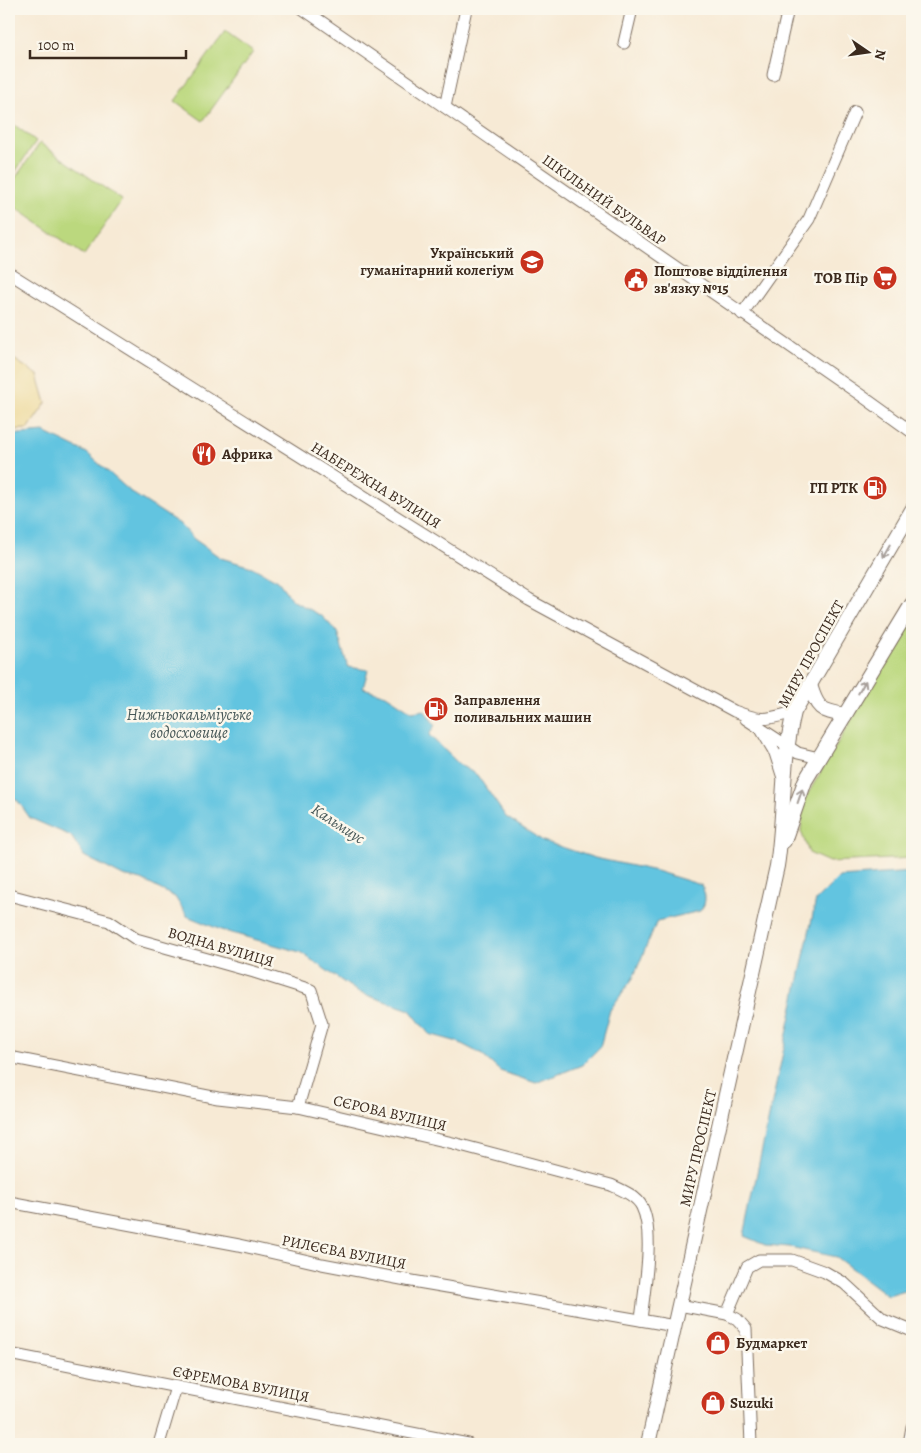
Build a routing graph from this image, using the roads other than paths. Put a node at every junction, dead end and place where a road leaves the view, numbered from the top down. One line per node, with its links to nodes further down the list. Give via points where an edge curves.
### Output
1 (303, 9): 7 (street, ШКІЛЬНИЙ БУЛЬВАР)
2 (466, 9): 7 (street)
3 (632, 9): 5 (street)
4 (788, 9): 6 (street)
5 (624, 42)
6 (773, 75)
7 (445, 108): 10 (street, ШКІЛЬНИЙ БУЛЬВАР)
8 (855, 112): 10 (street, via 809,219)
9 (9, 274): 15 (street, НАБЕРЕЖНА ВУЛИЦЯ, via 529,600)
10 (742, 314): 11 (street, ШКІЛЬНИЙ БУЛЬВАР)
11 (912, 432)
12 (912, 510): 14 (main road, МИРУ ПРОСПЕКТ, one-way to 14)
13 (912, 604): 17 (main road, МИРУ ПРОСПЕКТ, one-way to 13)
14 (810, 685): 16 (main road, МИРУ ПРОСПЕКТ); 17 (main road, via 821,710)
15 (734, 711): 16 (street, via 762,720); 18 (street)
16 (794, 712): 19 (main road, МИРУ ПРОСПЕКТ)
17 (845, 715): 20 (main road, МИРУ ПРОСПЕКТ)
18 (761, 730): 19 (street); 21 (street, via 775,753)
19 (787, 747): 20 (street); 21 (main road, МИРУ ПРОСПЕКТ)
20 (819, 758): 22 (main road, МИРУ ПРОСПЕКТ, one-way to 20, via 805,781)
21 (783, 780): 22 (main road, МИРУ ПРОСПЕКТ)
22 (778, 862): 27 (main road, МИРУ ПРОСПЕКТ)
23 (9, 895): 25 (street, ВОДНА ВУЛИЦЯ, via 109,921 136,939 311,990 322,1024)
24 (9, 1057): 25 (street, СЄРОВА ВУЛИЦЯ, via 218,1098)
25 (298, 1107): 29 (street, СЄРОВА ВУЛИЦЯ, via 463,1145 611,1185 628,1193 642,1206 646,1220 648,1244)
26 (9, 1202): 29 (street, РИЛЄЄВА ВУЛИЦЯ, via 206,1238 322,1264)
27 (679, 1305): 28 (street); 30 (main road, МИРУ ПРОСПЕКТ)
28 (727, 1314): 31 (street, via 747,1267 759,1260 792,1260 844,1283 883,1319); 38 (street, via 746,1329)
29 (641, 1320): 30 (street, РИЛЄЄВА ВУЛИЦЯ)
30 (675, 1326): 37 (main road, МИРУ ПРОСПЕКТ)
31 (912, 1331)
32 (9, 1354): 33 (street, ЄФРЕМОВА ВУЛИЦЯ)
33 (176, 1387): 35 (street); 36 (street, ЄФРЕМОВА ВУЛИЦЯ)
34 (912, 1427): 39 (street)
35 (159, 1444)
36 (468, 1444)
37 (648, 1444)
38 (751, 1444)
39 (909, 1444)

